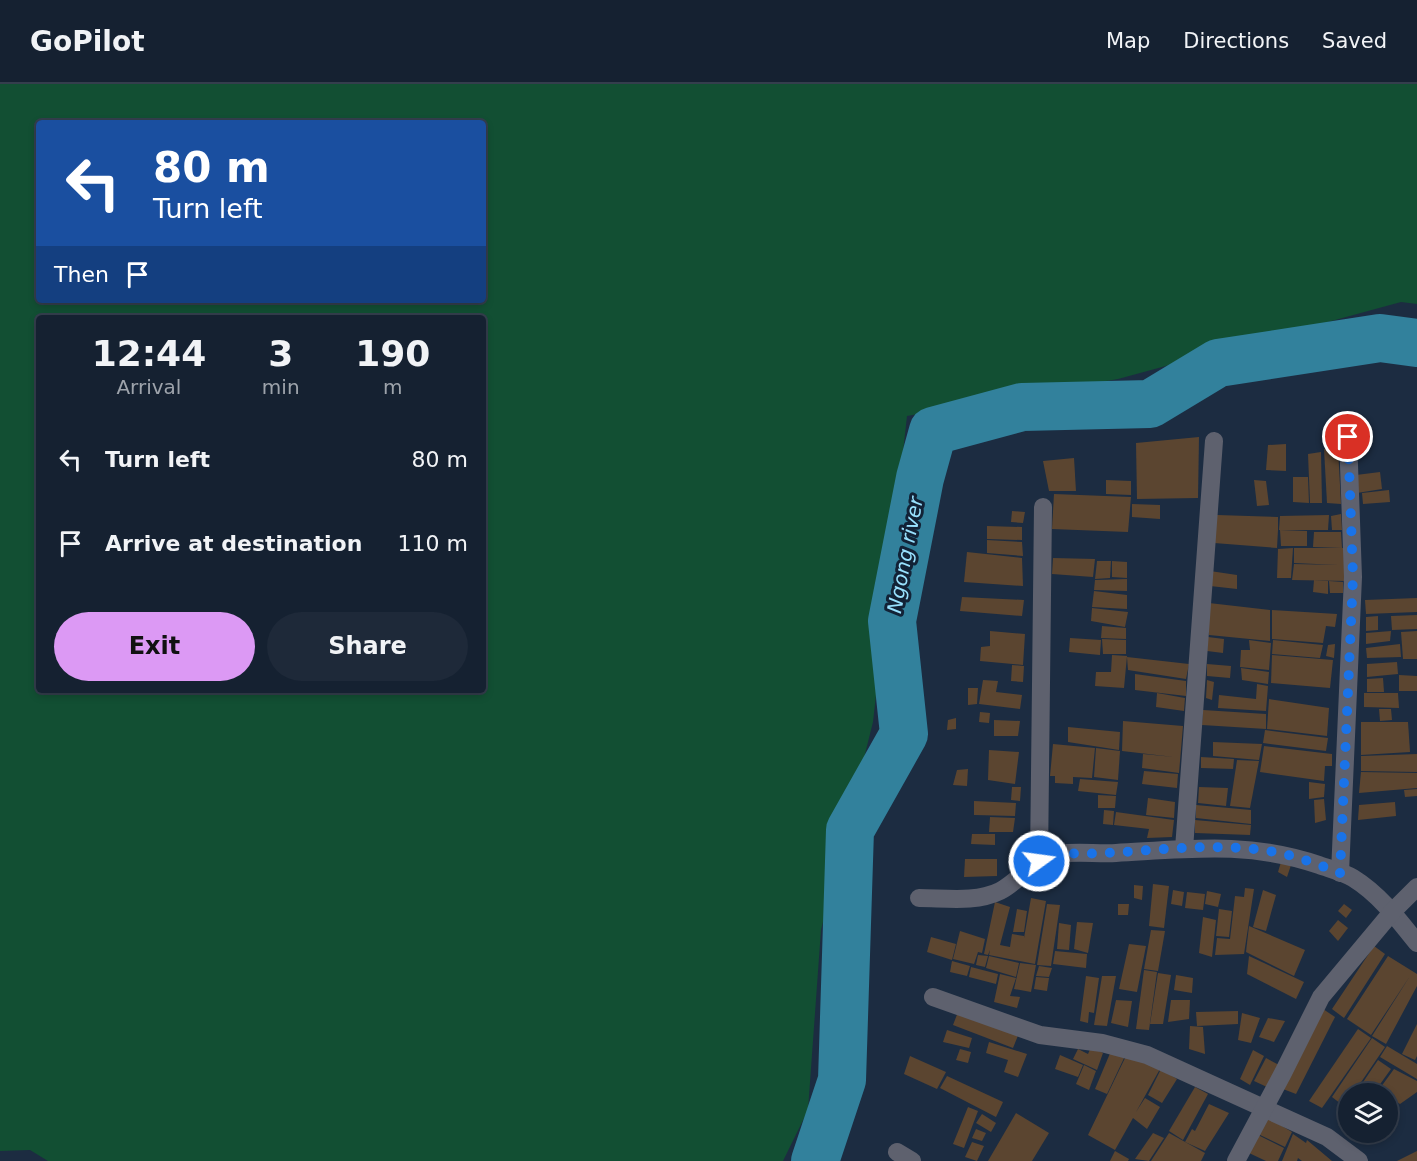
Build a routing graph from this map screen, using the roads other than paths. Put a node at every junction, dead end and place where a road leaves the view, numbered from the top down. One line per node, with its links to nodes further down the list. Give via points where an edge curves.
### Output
1 (1348, 437): 6 (street, via 1353,577)
2 (1214, 441): 4 (street)
3 (1043, 507): 5 (street)
4 (1184, 849): 5 (street, via 1057,854); 6 (street, via 1276,853)
5 (1039, 861): 8 (street, via 1002,890 988,895)
6 (1340, 873): 9 (street, via 1365,886)
7 (1417, 887): 9 (street)
8 (919, 898)
9 (1392, 912): 10 (street); 12 (street, via 1321,997)
10 (1417, 943)
11 (933, 997): 12 (street, via 1040,1035 1102,1043 1148,1055)
12 (1264, 1108): 13 (street); 14 (street, via 1328,1137)
13 (1236, 1161)
14 (1359, 1161)

